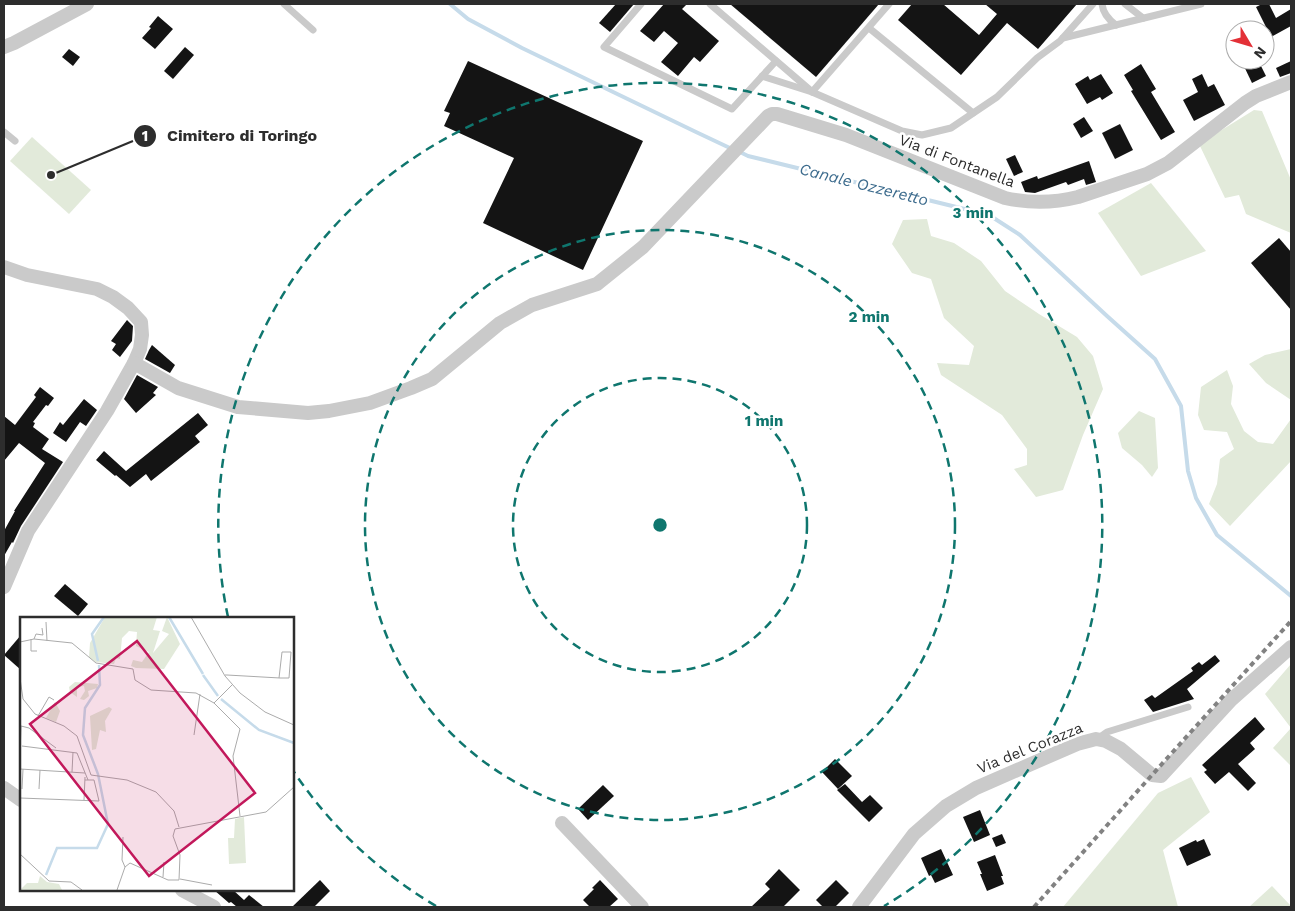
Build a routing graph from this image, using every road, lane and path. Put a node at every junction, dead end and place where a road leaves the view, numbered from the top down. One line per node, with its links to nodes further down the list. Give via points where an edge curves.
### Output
1 (87, 4): 15 (street)
2 (284, 4): 13 (lane)
3 (641, 4): 17 (lane, via 604,47 732,109)
4 (710, 4): 16 (lane)
5 (889, 4): 12 (lane)
6 (1093, 4): 14 (lane)
7 (1102, 4): 11 (lane)
8 (1125, 4): 10 (lane)
9 (1201, 4): 10 (lane)
10 (1143, 18): 11 (lane)
11 (1116, 25): 14 (lane)
12 (868, 28): 19 (lane); 20 (lane)
13 (313, 30)
14 (1063, 38): 20 (lane)
15 (4, 47)
16 (776, 60): 17 (lane); 19 (lane)
17 (762, 76): 19 (lane)
18 (1291, 82): 24 (street, Via di Fontanella, via 1245,103 1168,162 1147,174 1069,199 1042,202 1005,198 846,135 772,114 744,139 643,247 597,284 532,305 500,324 432,379 370,403 308,413 238,407 178,388)
19 (812, 92): 20 (lane, via 902,131 922,135 951,128)
20 (973, 113)
21 (4, 132): 22 (lane)
22 (15, 141)
23 (4, 267): 24 (street, via 97,289 128,308 141,322 140,349)
24 (134, 364): 25 (street, via 28,532)
25 (4, 588)
26 (1291, 648): 28 (street, Via del Corazza, via 1231,700 1161,776 1152,775 1121,749)
27 (1188, 707): 28 (lane, via 1107,732)
28 (1096, 739): 35 (street, Via del Corazza, via 1077,744 976,788 946,806 914,834)
29 (4, 788): 30 (street)
30 (20, 799)
31 (562, 823): 34 (street)
32 (184, 891): 33 (street)
33 (214, 907)
34 (642, 907)
35 (859, 907)

